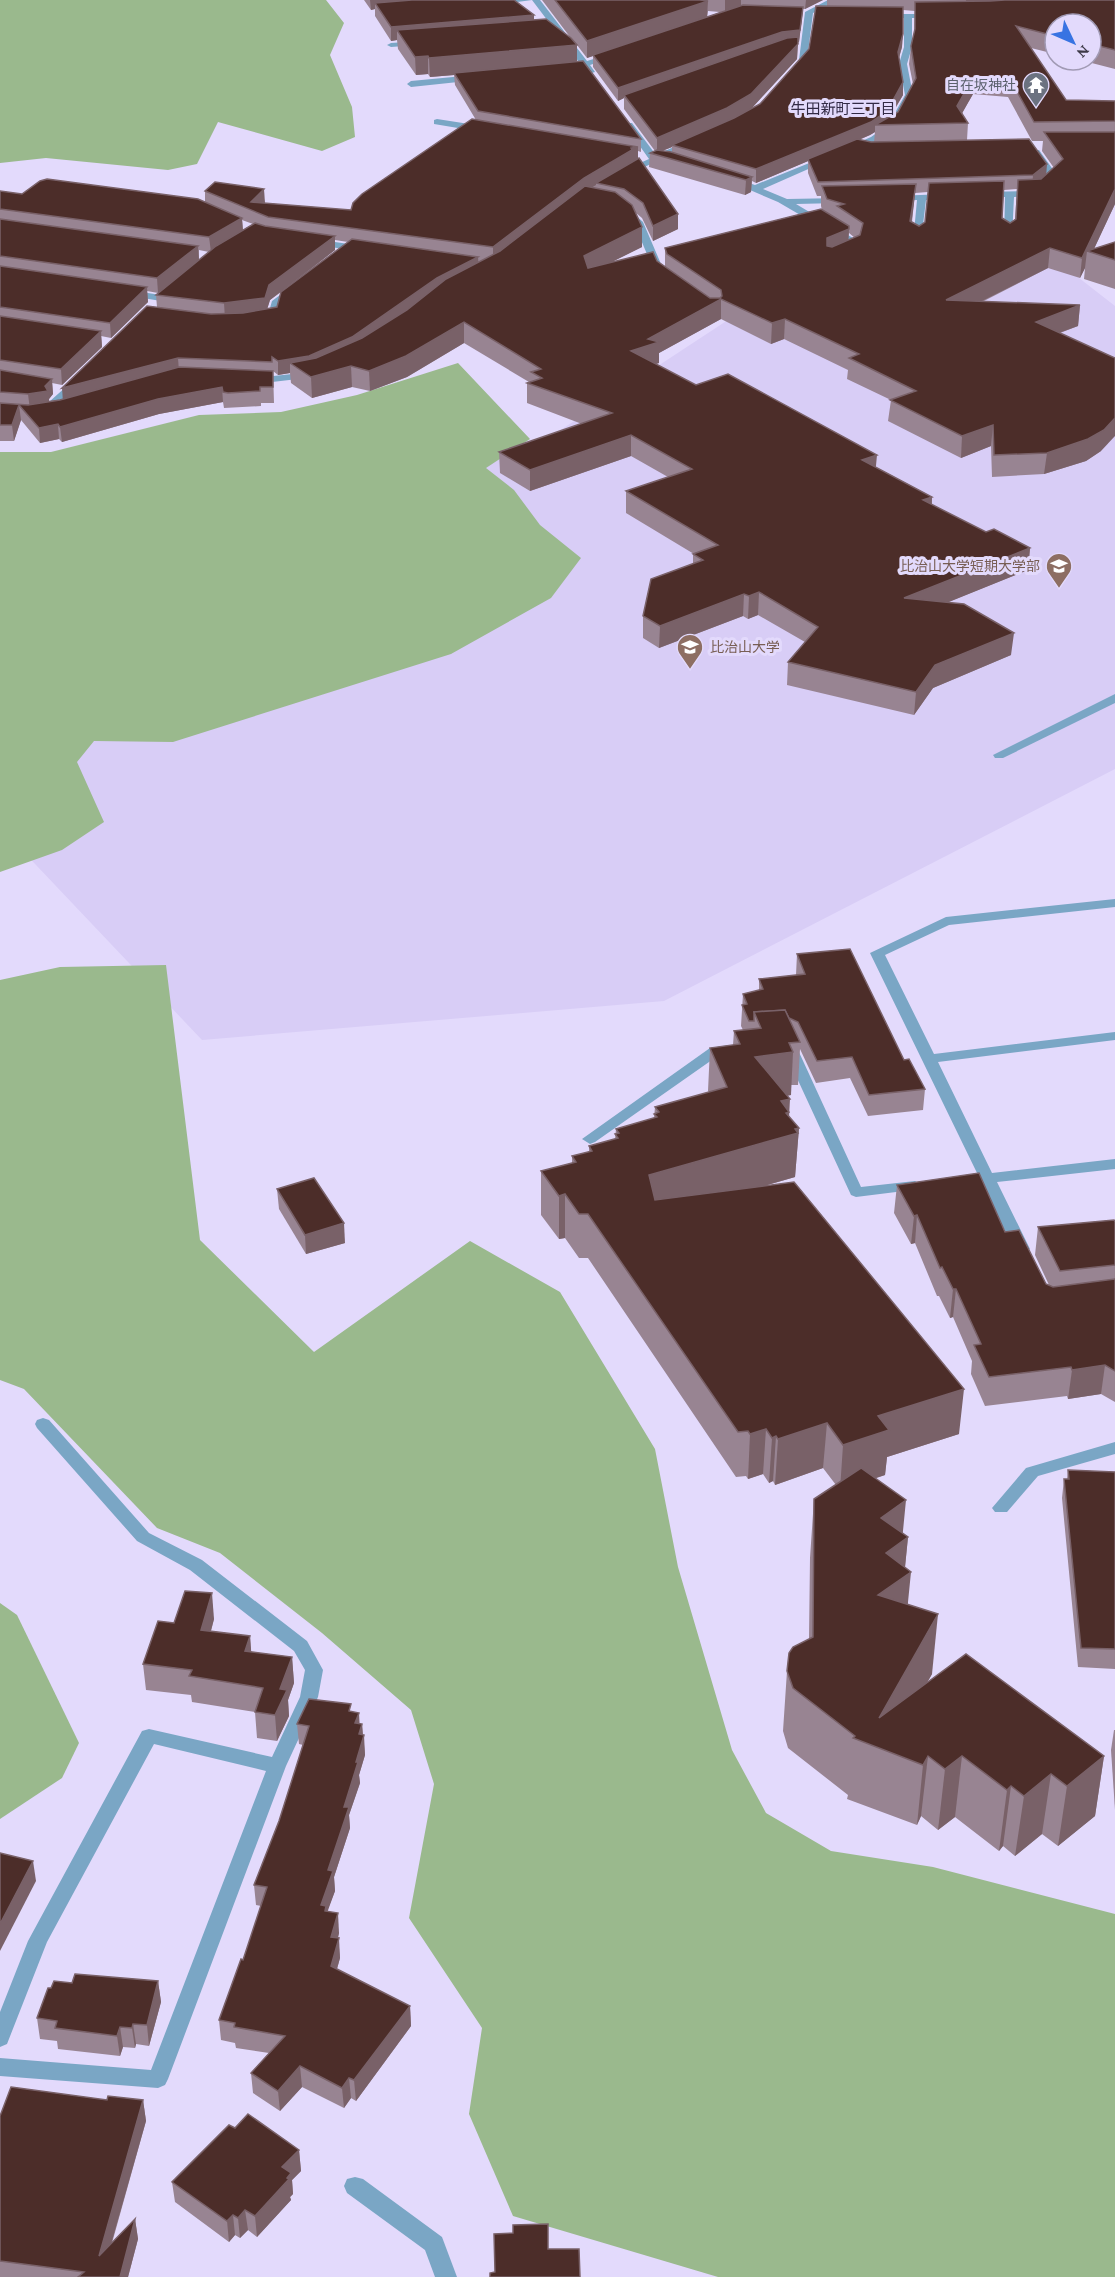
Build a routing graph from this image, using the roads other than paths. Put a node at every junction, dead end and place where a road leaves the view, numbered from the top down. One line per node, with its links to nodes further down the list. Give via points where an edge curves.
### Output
1 (528, 0): 4 (street)
2 (536, 0): 10 (street)
3 (834, 0): 5 (street)
4 (481, 4)
5 (803, 12): 6 (street); 19 (street, via 803,60)
6 (827, 14)
7 (872, 16): 8 (street)
8 (908, 16): 9 (street); 25 (street, via 908,47 903,64 909,95 892,127)
9 (942, 16)
10 (561, 31): 11 (street); 15 (street)
11 (550, 32)
12 (425, 42): 13 (street)
13 (391, 45)
14 (618, 54): 15 (street)
15 (587, 66): 16 (street); 18 (street)
16 (576, 69)
17 (482, 77): 20 (street)
18 (595, 78)
19 (787, 78)
20 (411, 84)
21 (622, 115): 31 (street)
22 (437, 122): 23 (street)
23 (494, 131)
24 (697, 140): 31 (street)
25 (856, 147): 27 (street); 28 (street)
26 (1044, 147): 36 (street, via 1032,147 1054,178 1035,194)
27 (870, 150)
28 (845, 152)
29 (641, 156): 31 (street)
30 (834, 156): 35 (street)
31 (653, 158): 32 (street); 34 (street)
32 (672, 162)
33 (726, 178): 35 (street)
34 (615, 179)
35 (757, 188): 42 (street)
36 (1010, 194): 38 (street); 44 (street)
37 (955, 196): 39 (street)
38 (977, 196)
39 (922, 198): 40 (street); 46 (street)
40 (888, 199)
41 (854, 200): 42 (street)
42 (787, 202): 50 (street, via 855,243 855,251)
43 (619, 207): 51 (street, via 638,222)
44 (1007, 238)
45 (308, 241): 47 (street)
46 (916, 242)
47 (350, 247): 48 (street); 49 (street)
48 (372, 250)
49 (340, 254)
50 (838, 258)
51 (661, 277)
52 (303, 282): 55 (street, via 274,303 273,317)
53 (115, 292): 54 (street, via 165,295)
54 (153, 306)
55 (258, 322)
56 (321, 371): 58 (street, via 273,381)
57 (82, 375): 59 (street, via 60,390 54,402 55,411)
58 (243, 380)
59 (71, 407)
60 (1115, 698): 61 (street)
61 (999, 755)
62 (1115, 903): 66 (street, via 946,921 877,953)
63 (1115, 1036): 66 (street)
64 (778, 1046): 71 (street, via 789,1045 856,1192)
65 (747, 1048): 67 (street, via 715,1050)
66 (931, 1059): 69 (street)
67 (590, 1139)
68 (1115, 1164): 69 (street)
69 (988, 1178): 70 (street); 72 (street)
70 (966, 1180)
71 (933, 1184)
72 (1026, 1258)
73 (43, 1424): 76 (street, via 143,1537 196,1565 301,1646 314,1670 309,1697)
74 (1115, 1448): 75 (street, via 1032,1472)
75 (1001, 1508)
76 (277, 1766): 77 (street, via 149,1736 38,1941); 78 (street, via 158,2079)
77 (0, 2038)
78 (0, 2067)
79 (355, 2187): 80 (street, via 434,2244)
80 (446, 2277)

